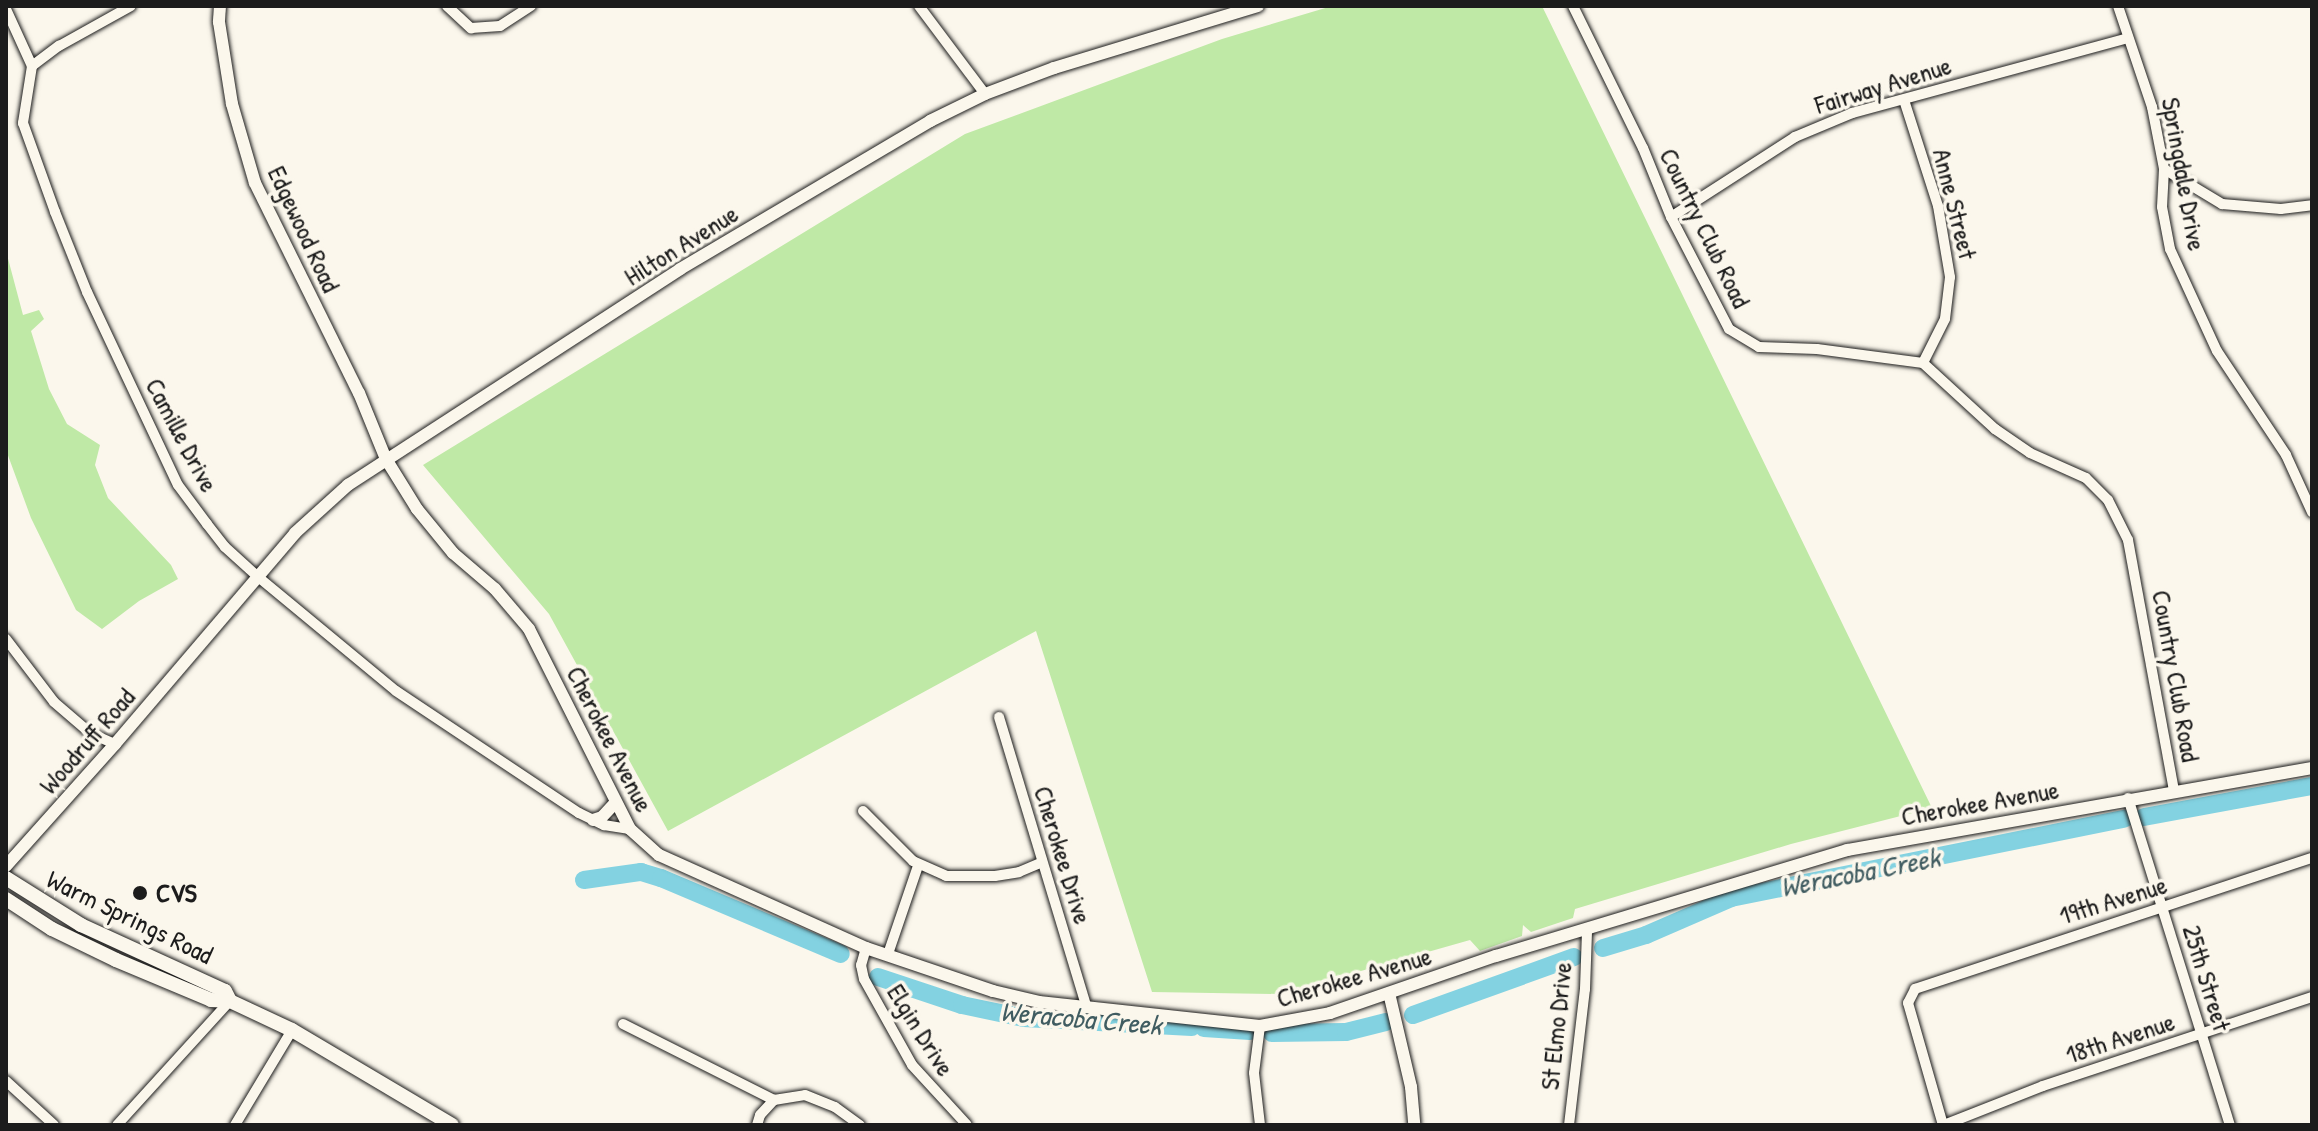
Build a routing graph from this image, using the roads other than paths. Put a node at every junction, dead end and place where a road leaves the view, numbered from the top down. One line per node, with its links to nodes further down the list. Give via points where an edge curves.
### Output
1 (131, 6): 11 (street)
2 (220, 6): 18 (street, Edgewood Road, via 232,104 255,183)
3 (447, 6): 4 (street, via 471,28 500,26)
4 (531, 6)
5 (919, 6): 12 (street)
6 (1258, 6): 12 (street, Hilton Avenue)
7 (1573, 6): 16 (street, Country Club Road)
8 (2118, 6): 10 (street, Springdale Drive)
9 (6, 9): 11 (street)
10 (2128, 38): 13 (street, Fairway Avenue); 14 (street, Springdale Drive, via 2152,107)
11 (32, 66): 20 (street, Camille Drive, via 23,123 87,292 178,485 225,547)
12 (985, 94): 18 (street, Hilton Avenue, via 680,269)
13 (1904, 100): 16 (street, Fairway Avenue, via 1852,113 1795,137); 17 (street, Anne Street, via 1938,206 1950,277 1945,319)
14 (2164, 169): 15 (street, via 2222,204 2281,209); 19 (street, Springdale Drive, via 2162,207 2170,249 2217,351 2286,455)
15 (2312, 205)
16 (1671, 217): 17 (street, Country Club Road, via 1729,329 1759,347)
17 (1923, 363): 26 (street, Country Club Road, via 1995,429 2030,453 2086,478 2108,500 2128,540)
18 (386, 459): 20 (street, Hilton Avenue, via 323,505); 28 (street, Cherokee Avenue, via 453,553 495,589 529,629)
19 (2312, 512)
20 (257, 576): 22 (street, Hilton Avenue); 30 (street, Camille Drive, via 396,691)
21 (6, 640): 24 (street, via 54,702 90,733)
22 (200, 642): 24 (street, Woodruff Road)
23 (999, 717): 33 (street, Cherokee Drive)
24 (115, 744): 34 (street, Woodruff Road)
25 (2312, 768): 26 (street, Cherokee Avenue)
26 (2174, 791): 27 (street, Cherokee Avenue)
27 (2128, 798): 38 (street, 25th Street); 39 (street, Cherokee Avenue, via 1847,850)
28 (615, 803): 30 (street); 31 (street, Cherokee Avenue)
29 (863, 811): 35 (street)
30 (593, 820): 31 (street, Camille Drive)
31 (630, 829): 40 (street, Cherokee Avenue, via 659,855)
32 (2312, 858): 38 (street, 19th Avenue)
33 (1042, 862): 35 (street, via 1019,872 961,879); 45 (street, Cherokee Drive)
34 (6, 866)
35 (918, 866): 41 (street)
36 (6, 878): 44 (main road, Warm Springs Road, via 81,925 225,991)
37 (6, 899): 44 (main road, Warm Springs Road, via 116,960 211,1000)
38 (2163, 909): 49 (street, 25th Street); 62 (street, 19th Avenue, via 1915,989 1908,1003)
39 (1587, 931): 42 (street, Cherokee Avenue); 61 (street, St Elmo Drive)
40 (866, 948): 41 (street, Cherokee Avenue); 58 (street, Elgin Drive, via 864,979 912,1065)
41 (888, 954): 45 (street, Cherokee Avenue, via 1017,998)
42 (1389, 993): 47 (street, Cherokee Avenue, via 1330,1013); 60 (street, via 1411,1087)
43 (2312, 997): 49 (street, 18th Avenue)
44 (230, 1001): 48 (main road, Warm Springs Road); 53 (street)
45 (1086, 1006): 47 (street, Cherokee Avenue)
46 (623, 1024): 51 (street)
47 (1260, 1026): 59 (street, via 1254,1073)
48 (292, 1030): 54 (street); 55 (main road, Warm Springs Road)
49 (2201, 1035): 62 (street, 18th Avenue); 63 (street, 25th Street)
50 (6, 1081): 52 (street)
51 (774, 1100): 56 (street); 57 (street, via 805,1095)
52 (54, 1125)
53 (117, 1125)
54 (235, 1125)
55 (452, 1125)
56 (757, 1125)
57 (860, 1125)
58 (967, 1125)
59 (1260, 1125)
60 (1414, 1125)
61 (1569, 1125)
62 (1943, 1125)
63 (2230, 1125)

